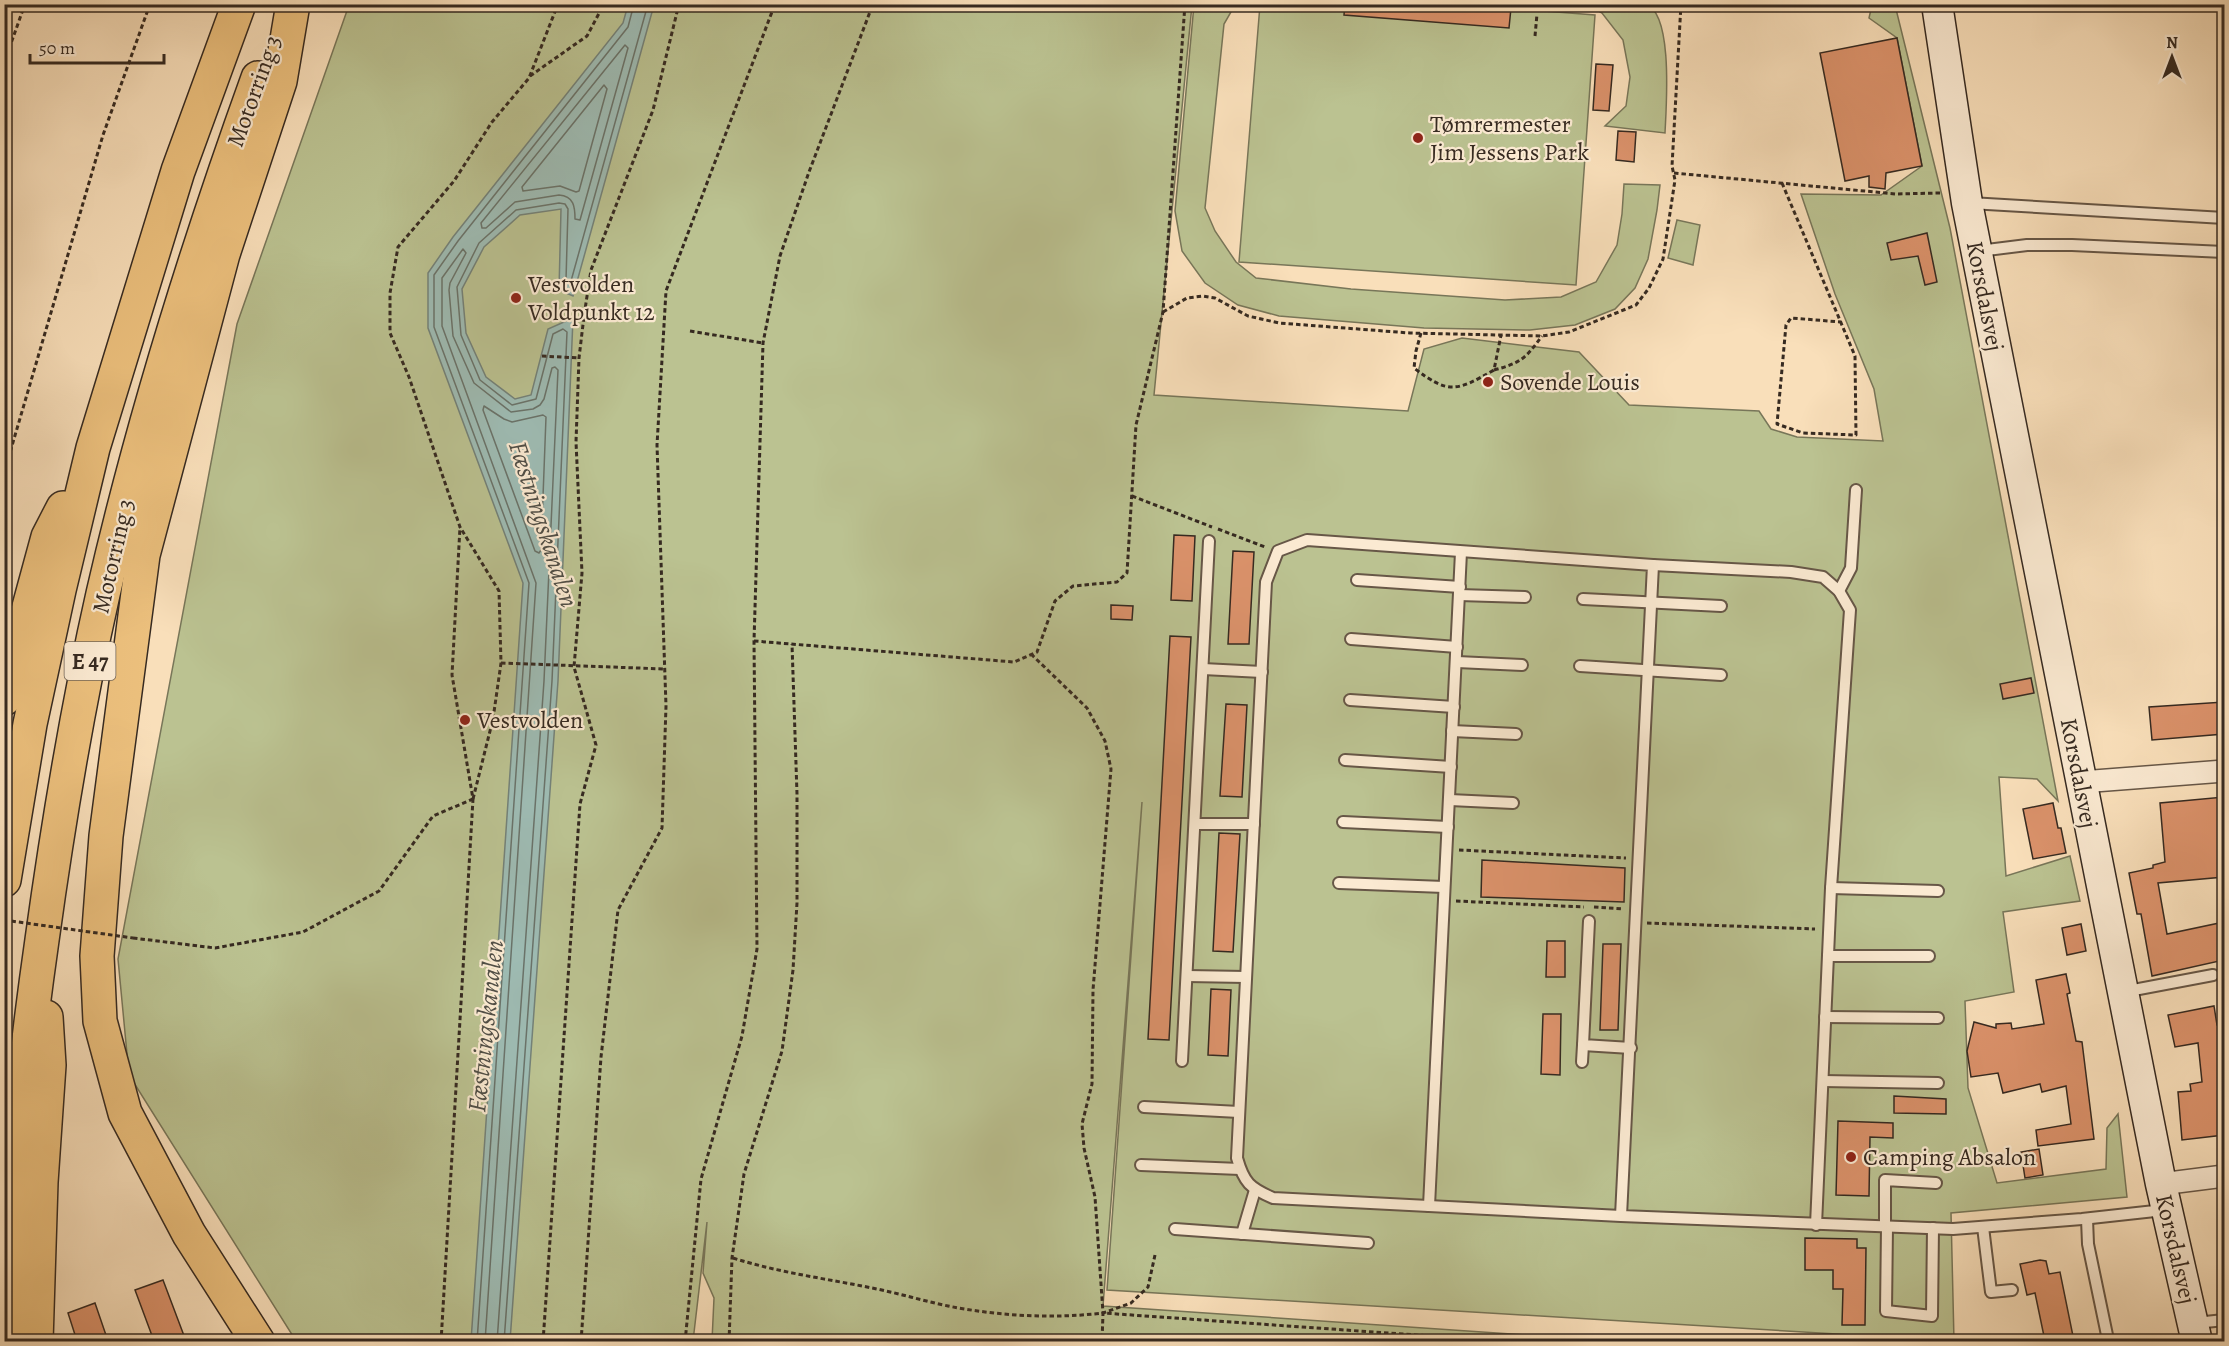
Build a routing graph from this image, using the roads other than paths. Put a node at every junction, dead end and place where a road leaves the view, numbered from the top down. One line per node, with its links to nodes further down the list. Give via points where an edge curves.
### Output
1 (239, 4): 10 (highway, Motorring 3 / E 47, via 178,171)
2 (287, 4): 52 (highway, Motorring 3 / E 47, via 218,190 136,460 103,596 69,765)
3 (293, 4): 91 (highway, via 280,81 223,254 143,555 106,836 97,956 100,1022 125,1113 189,1234)
4 (1918, 4): 6 (street, Korsdalsvej, via 1949,147)
5 (1937, 4): 6 (street, Korsdalsvej)
6 (1965, 198): 7 (lane); 8 (street, Korsdalsvej)
7 (2224, 218)
8 (1976, 251): 9 (lane, via 2072,245); 39 (street, Korsdalsvej)
9 (2224, 252)
10 (93, 448): 31 (highway, via 48,537); 46 (highway, Motorring 3 / E 47, via 30,724)
11 (1856, 490): 17 (lane, via 1851,568)
12 (1209, 541): 27 (lane)
13 (1461, 552): 14 (lane); 16 (lane); 29 (lane, via 1307,540 1278,551 1266,582)
14 (1653, 565): 17 (lane, via 1791,572 1823,577); 20 (lane)
15 (1357, 580): 16 (lane)
16 (1460, 591): 18 (lane); 23 (lane)
17 (1839, 591): 49 (lane, via 1850,610)
18 (1525, 597)
19 (1582, 599): 20 (lane)
20 (1652, 602): 21 (lane); 28 (lane)
21 (1722, 606)
22 (1351, 639): 23 (lane)
23 (1457, 647): 24 (lane)
24 (1457, 662): 25 (lane); 33 (lane)
25 (1522, 665)
26 (1580, 666): 28 (lane)
27 (1203, 669): 29 (lane); 43 (lane)
28 (1648, 671): 30 (lane); 62 (lane)
29 (1262, 672): 44 (lane)
30 (1721, 675)
31 (4, 699)
32 (1350, 700): 33 (lane)
33 (1454, 707): 34 (lane)
34 (1452, 731): 35 (lane); 37 (lane)
35 (1515, 734)
36 (1345, 760): 37 (lane)
37 (1451, 767): 40 (lane)
38 (2224, 771): 39 (street)
39 (2081, 782): 58 (street, Korsdalsvej)
40 (1450, 800): 41 (lane); 45 (lane)
41 (1513, 804)
42 (1343, 822): 45 (lane)
43 (1195, 824): 44 (lane); 56 (lane)
44 (1254, 824): 57 (lane)
45 (1448, 826): 48 (lane)
46 (4, 880)
47 (1339, 883): 48 (lane)
48 (1444, 888): 75 (lane)
49 (1831, 888): 50 (lane); 53 (lane)
50 (1938, 891)
51 (1589, 921): 61 (lane)
52 (42, 938): 89 (highway, Motorring 3 / E 47, via 14,1183); 90 (highway, via 49,1065 40,1182)
53 (1828, 956): 54 (lane); 59 (lane)
54 (1929, 956)
55 (2213, 975): 58 (lane)
56 (1187, 976): 57 (lane); 63 (lane)
57 (1246, 977): 68 (lane)
58 (2123, 992): 74 (street, Korsdalsvej)
59 (1825, 1017): 60 (lane); 65 (lane)
60 (1938, 1018)
61 (1583, 1046): 62 (lane); 64 (lane)
62 (1631, 1048): 76 (lane)
63 (1182, 1061)
64 (1582, 1062)
65 (1823, 1081): 66 (lane); 78 (lane)
66 (1938, 1083)
67 (1144, 1107): 68 (lane)
68 (1239, 1112): 70 (lane)
69 (1141, 1165): 70 (lane)
70 (1240, 1169): 73 (lane)
71 (2224, 1176): 74 (street)
72 (1936, 1183): 79 (lane, via 1885,1180)
73 (1255, 1190): 75 (lane, via 1274,1198); 83 (lane)
74 (2164, 1197): 77 (lane); 87 (street, Korsdalsvej)
75 (1429, 1206): 76 (lane)
76 (1621, 1216): 78 (lane)
77 (2087, 1218): 80 (lane); 88 (lane, via 2088,1244)
78 (1816, 1225): 79 (lane)
79 (1886, 1227): 82 (lane); 82 (lane, via 1886,1311 1932,1316)
80 (1983, 1227): 82 (lane); 85 (lane, via 1991,1292)
81 (1175, 1228): 83 (lane)
82 (1933, 1228)
83 (1242, 1234): 84 (lane)
84 (1368, 1243)
85 (2012, 1290)
86 (2224, 1320): 87 (lane)
87 (2195, 1333)
88 (2107, 1335)
89 (6, 1341)
90 (36, 1341)
91 (258, 1341)

